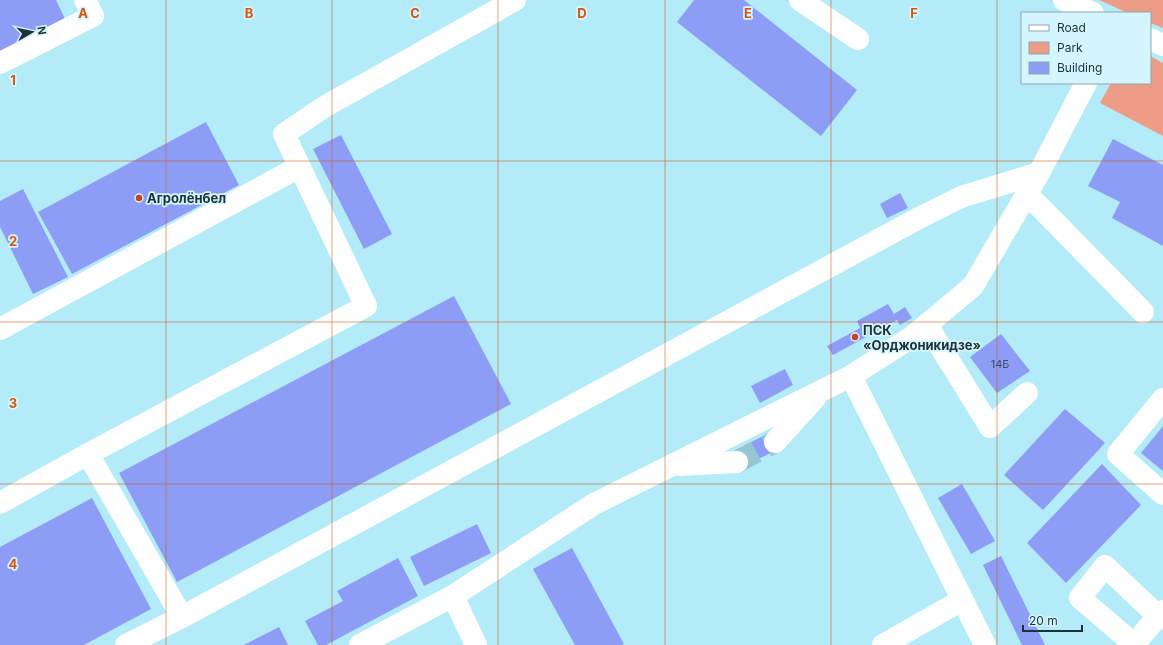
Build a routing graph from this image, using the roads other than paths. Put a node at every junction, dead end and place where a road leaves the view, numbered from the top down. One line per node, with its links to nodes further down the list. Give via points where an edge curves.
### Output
1 (85, 0): 9 (street, via 93,16)
2 (515, 0): 11 (street, via 324,107 284,134)
3 (800, 0): 7 (street)
4 (1064, 0): 5 (street)
5 (1091, 12)
6 (1151, 38): 8 (street)
7 (858, 39)
8 (1163, 44)
9 (0, 64)
10 (1085, 84): 12 (street)
11 (299, 167): 16 (street); 22 (street, via 366,306)
12 (1039, 173): 13 (street); 29 (street, via 961,198 919,218)
13 (1026, 194): 14 (street); 15 (street, via 973,286)
14 (1143, 312)
15 (927, 325): 17 (street); 19 (street, via 990,427)
16 (0, 329)
17 (851, 376): 18 (street); 28 (street)
18 (823, 390): 21 (street); 24 (street)
19 (1027, 393)
20 (1163, 399): 25 (street, via 1118,454)
21 (775, 442)
22 (88, 454): 26 (street); 29 (street)
23 (737, 462): 24 (street)
24 (671, 465): 27 (street, via 594,504)
25 (1163, 494)
26 (0, 503)
27 (453, 596): 31 (street); 32 (street)
28 (962, 600): 33 (street); 34 (street)
29 (182, 617): 30 (street)
30 (126, 645)
31 (360, 645)
32 (476, 645)
33 (883, 645)
34 (985, 645)

